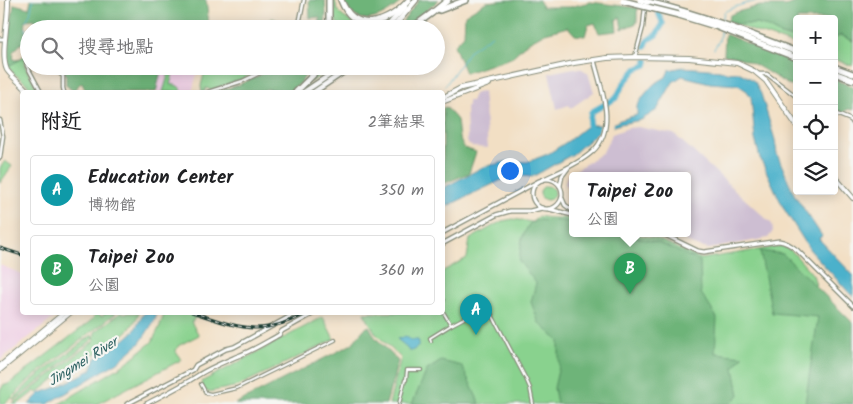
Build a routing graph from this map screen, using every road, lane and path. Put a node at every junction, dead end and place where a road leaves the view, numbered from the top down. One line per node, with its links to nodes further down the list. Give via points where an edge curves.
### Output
1 (8, 0): 21 (main road)
2 (304, 0): 13 (street)
3 (329, 0): 14 (highway)
4 (340, 0): 15 (highway, via 349,14)
5 (410, 0): 16 (highway); 17 (highway)
6 (416, 0): 18 (highway)
7 (448, 0): 11 (highway)
8 (466, 0): 11 (highway)
9 (622, 0): 12 (highway, bridge)
10 (644, 0): 12 (highway); 24 (street, via 644,19)
11 (432, 13): 19 (highway)
12 (679, 13): 20 (highway)
13 (300, 20)
14 (329, 20)
15 (359, 20)
16 (380, 20)
17 (393, 20)
18 (399, 20)
19 (422, 20)
20 (714, 23): 22 (highway); 23 (highway)
21 (3, 39): 39 (main road, via 5,66)
22 (793, 50)
23 (793, 56)
24 (635, 57): 25 (main road); 27 (main road, via 734,63)
25 (594, 60): 36 (main road); 55 (street, via 606,122 595,148)
26 (838, 68): 29 (highway)
27 (758, 74): 47 (street, via 767,74); 52 (main road)
28 (838, 74): 37 (highway)
29 (853, 74)
30 (31, 75): 40 (street)
31 (62, 75): 41 (street)
32 (254, 75): 42 (street)
33 (313, 75): 43 (highway)
34 (335, 75): 44 (highway)
35 (338, 75): 45 (highway)
36 (501, 80): 38 (main road); 46 (main road)
37 (853, 80)
38 (466, 87): 46 (main road); 48 (main road)
39 (26, 90)
40 (40, 90)
41 (64, 90)
42 (214, 90)
43 (298, 90)
44 (308, 90)
45 (317, 90)
46 (466, 93): 49 (main road)
47 (793, 94)
48 (445, 99)
49 (445, 100)
50 (838, 115): 53 (street)
51 (0, 120): 54 (street, via 3,136)
52 (793, 120)
53 (853, 123)
54 (0, 158)
55 (572, 164): 56 (street); 58 (street, via 562,176)
56 (540, 181): 58 (street, via 549,179); 61 (street, via 534,186 532,196); 64 (street)
57 (838, 181): 60 (main road)
58 (560, 187): 59 (street)
59 (562, 197): 61 (street, via 556,206); 62 (street)
60 (853, 198)
61 (544, 208): 63 (street); 66 (street, via 496,215)
62 (569, 208)
63 (569, 214)
64 (445, 231)
65 (669, 237): 67 (street, via 704,252 779,241 787,243)
66 (445, 242)
67 (853, 306)
68 (61, 315): 76 (main road)
69 (67, 315): 77 (main road)
70 (293, 315): 80 (street)
71 (311, 315): 81 (street, via 279,335)
72 (445, 315): 73 (street)
73 (451, 325): 75 (street, via 430,338); 83 (street, via 485,306 488,308 526,379)
74 (335, 340): 79 (street, via 237,388 211,394 206,393)
75 (431, 341)
76 (0, 366)
77 (0, 370)
78 (421, 370): 82 (street, via 407,370)
79 (201, 384)
80 (127, 404)
81 (146, 404)
82 (399, 404)
83 (533, 404)

